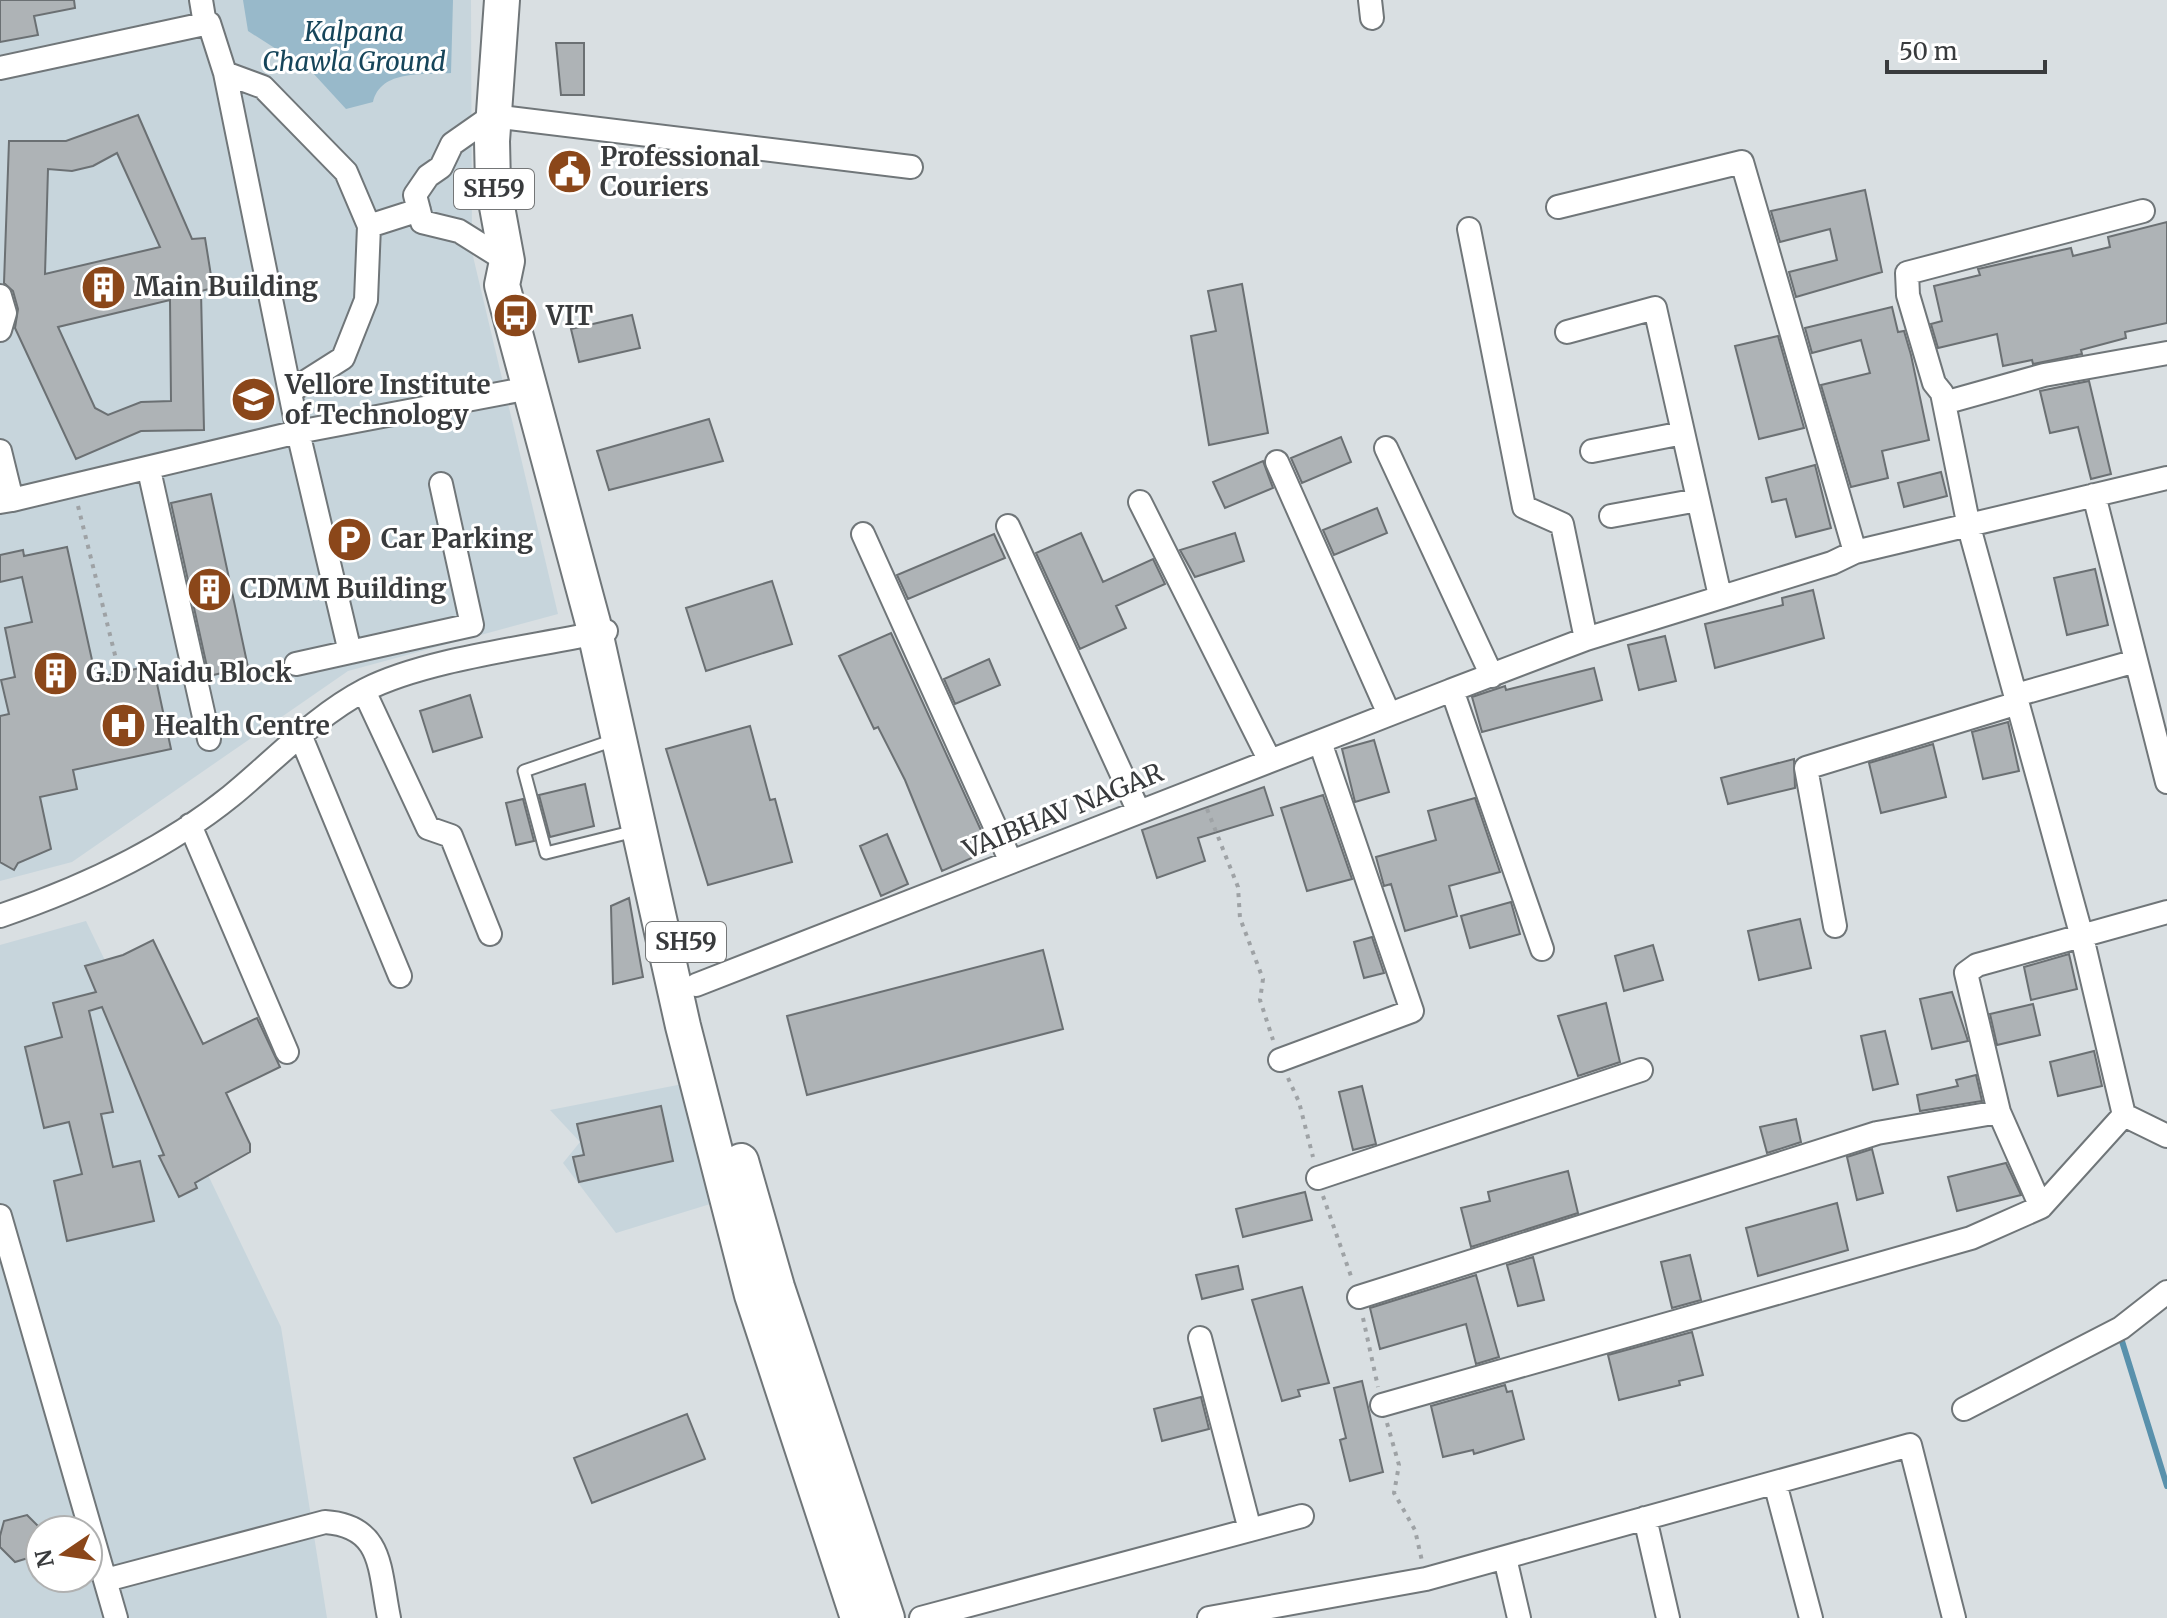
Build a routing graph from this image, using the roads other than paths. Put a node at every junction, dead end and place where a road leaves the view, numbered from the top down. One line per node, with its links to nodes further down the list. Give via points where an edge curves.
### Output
1 (201, 0): 4 (street)
2 (481, 0): 7 (main road, via 477,97)
3 (502, 0): 7 (main road, SH59)
4 (205, 24): 5 (street); 6 (street, via 209,23)
5 (0, 68)
6 (225, 73): 12 (street, via 263,87 346,172); 20 (street)
7 (492, 116): 8 (street); 10 (street, via 452,144 441,167 415,195); 14 (main road, SH59, via 493,185)
8 (911, 167)
9 (1558, 207): 39 (street, via 1742,162)
10 (419, 210): 12 (street); 14 (street, via 422,222 459,231)
11 (2143, 211): 21 (street, via 1907,273 1908,295)
12 (369, 226): 20 (street, via 366,300 343,358)
13 (1469, 229): 42 (street, via 1524,507 1562,524)
14 (507, 261): 19 (main road, via 502,285); 41 (main road, SH59, via 522,280 588,521)
15 (0, 296): 16 (street, via 5,313)
16 (0, 330)
17 (1567, 332): 23 (street, via 1655,308)
18 (2167, 353): 21 (street, via 2044,375)
19 (530, 388): 22 (street); 41 (main road)
20 (291, 391): 22 (street)
21 (1944, 403): 37 (street)
22 (298, 432): 28 (street); 43 (street)
23 (1683, 433): 26 (street); 32 (street)
24 (1386, 448): 46 (street)
25 (0, 451): 33 (street)
26 (1592, 451)
27 (1277, 462): 50 (street)
28 (149, 470): 33 (street); 53 (street)
29 (2167, 478): 31 (street, VAIBHAV NAGAR)
30 (441, 484): 43 (street, via 472,625)
31 (2094, 495): 37 (street, VAIBHAV NAGAR); 44 (street)
32 (1698, 500): 35 (street); 40 (street)
33 (6, 501)
34 (1140, 502): 55 (street)
35 (1611, 516)
36 (1008, 526): 57 (street)
37 (1969, 527): 39 (street, VAIBHAV NAGAR); 49 (street)
38 (863, 534): 60 (street)
39 (1855, 552): 40 (street, VAIBHAV NAGAR)
40 (1720, 596): 42 (street, VAIBHAV NAGAR)
41 (603, 632): 48 (street, via 411,673); 52 (main road); 68 (main road, SH59)
42 (1586, 639): 46 (street, VAIBHAV NAGAR)
43 (350, 652): 45 (street)
44 (2136, 661): 49 (street); 56 (street)
45 (296, 664)
46 (1492, 676): 47 (street, VAIBHAV NAGAR)
47 (1452, 690): 50 (street, VAIBHAV NAGAR); 66 (street)
48 (364, 691): 51 (street); 64 (street, via 428,828 451,836)
49 (2017, 699): 63 (street, via 1806,768); 65 (street)
50 (1389, 714): 54 (street, VAIBHAV NAGAR)
51 (301, 737): 58 (street); 67 (street)
52 (619, 738): 59 (main road); 59 (lane, via 524,771 546,853)
53 (209, 739)
54 (1320, 742): 55 (street, VAIBHAV NAGAR); 70 (street, via 1412,1011)
55 (1269, 759): 57 (street, VAIBHAV NAGAR)
56 (2167, 782)
57 (1139, 812): 60 (street, VAIBHAV NAGAR)
58 (190, 825): 62 (street, via 130,862); 69 (street)
59 (639, 830): 91 (main road, via 752,1295)
60 (1011, 862): 68 (street, VAIBHAV NAGAR)
61 (2167, 912): 65 (street)
62 (0, 916)
63 (1835, 926)
64 (490, 934)
65 (2082, 937): 72 (street, via 1977,965 1966,973); 73 (street)
66 (1542, 949)
67 (400, 976)
68 (696, 985): 92 (main road, SH59, via 777,1287)
69 (287, 1052)
70 (1280, 1060)
71 (1641, 1070): 75 (street)
72 (1999, 1112): 76 (street); 79 (street, via 1877,1133)
73 (2124, 1115): 74 (street); 76 (street)
74 (2167, 1136)
75 (1318, 1178)
76 (2041, 1207): 81 (street, via 1971,1238)
77 (0, 1216): 88 (street)
78 (2167, 1292): 82 (street, via 2121,1328)
79 (1359, 1297)
80 (1200, 1338): 86 (street)
81 (1382, 1405)
82 (1964, 1409)
83 (1775, 1483): 85 (street); 97 (street); 98 (street, via 1910,1445)
84 (1302, 1516): 86 (street)
85 (1645, 1518): 87 (street); 96 (street)
86 (1250, 1530): 93 (street)
87 (1505, 1558): 94 (street, via 1426,1579); 95 (street)
88 (106, 1580): 89 (street); 90 (street, via 325,1522 346,1524 363,1532 375,1550)
89 (116, 1618)
90 (389, 1618)
91 (858, 1618)
92 (887, 1618)
93 (921, 1618)
94 (1209, 1618)
95 (1519, 1618)
96 (1668, 1618)
97 (1811, 1618)
98 (1954, 1618)

